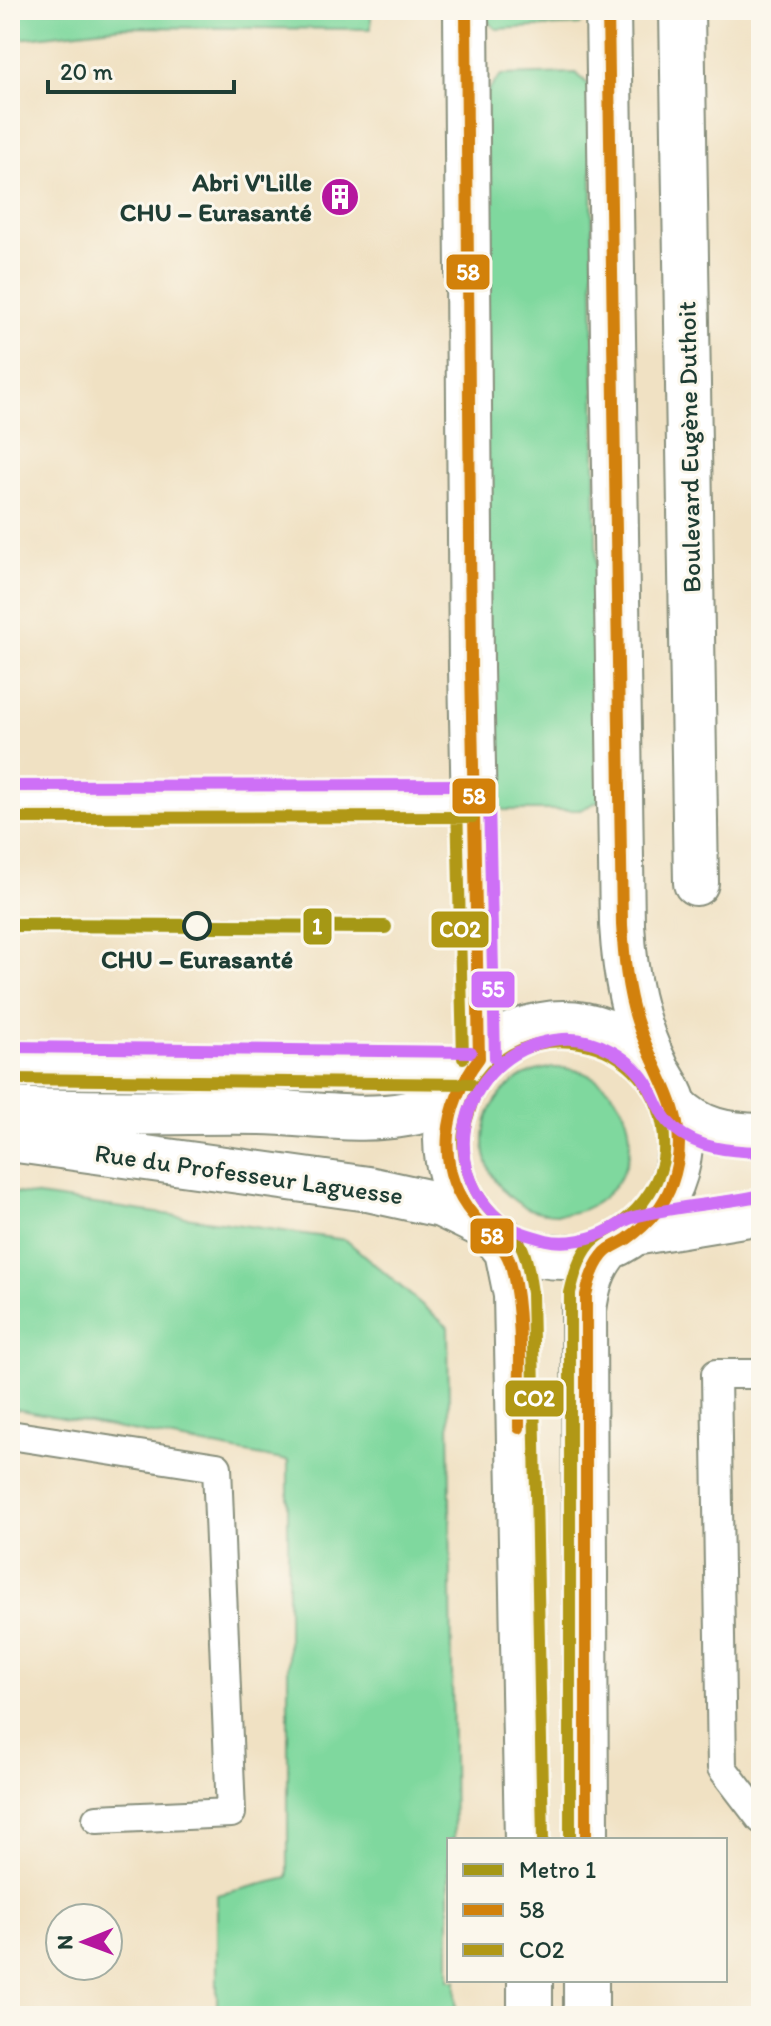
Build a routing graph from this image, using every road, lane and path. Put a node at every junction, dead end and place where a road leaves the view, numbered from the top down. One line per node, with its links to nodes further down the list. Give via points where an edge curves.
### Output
1 (466, 10): 4 (street)
2 (608, 10): 8 (street, via 622,925 636,1020)
3 (682, 10): 6 (street, Boulevard Eugène Duthoit)
4 (473, 801): 5 (lane); 9 (street)
5 (10, 802)
6 (696, 883)
7 (10, 1063): 9 (lane)
8 (656, 1067): 9 (street, via 606,1031 562,1023 517,1032); 10 (street)
9 (470, 1070): 11 (street, Rue du Professeur Laguesse, via 447,1099 405,1115); 15 (street, via 448,1117 447,1151 461,1198)
10 (675, 1106): 12 (street, via 710,1129); 16 (street, via 681,1136 672,1183 657,1211)
11 (10, 1110)
12 (761, 1136)
13 (10, 1139): 15 (street, Rue du Professeur Laguesse, via 368,1189 441,1205)
14 (761, 1212): 16 (street)
15 (489, 1230): 16 (street, via 524,1251 549,1256 574,1257); 21 (street, via 507,1251 516,1295)
16 (620, 1241): 22 (street, via 599,1259 584,1310)
17 (761, 1374): 20 (lane, via 716,1374 722,1768)
18 (10, 1435): 19 (lane, via 217,1467 231,1813)
19 (97, 1819)
20 (761, 1819)
21 (527, 1838)
22 (586, 1838)
23 (530, 1982): 25 (street)
24 (586, 1982): 26 (street)
25 (530, 2016)
26 (586, 2016)

